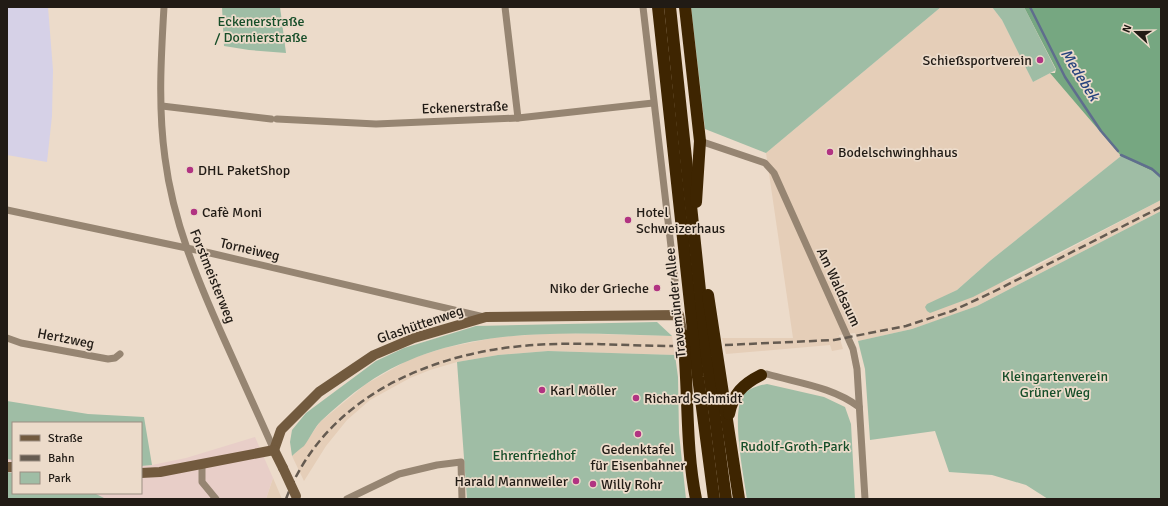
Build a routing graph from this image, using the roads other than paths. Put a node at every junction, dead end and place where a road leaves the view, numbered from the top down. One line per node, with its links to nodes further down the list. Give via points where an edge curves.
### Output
1 (164, 7): 8 (street, Forstmeisterweg, via 160,77)
2 (505, 7): 9 (street)
3 (643, 7): 7 (street, Travemünder Allee)
4 (658, 7): 20 (highway, Travemünder Allee)
5 (670, 7): 12 (highway, Travemünder Allee)
6 (686, 7): 10 (highway)
7 (653, 102): 9 (street, Eckenerstraße); 14 (street, Travemünder Allee)
8 (162, 106): 9 (street, Eckenerstraße, via 274,119 376,124); 13 (street, Forstmeisterweg, via 166,169)
9 (518, 118)
10 (700, 141): 12 (highway); 21 (street, Am Waldsaum, via 765,163 774,173 853,349)
11 (7, 210): 13 (street, Torneiweg)
12 (694, 236): 22 (highway, via 709,299); 32 (highway, Travemünder Allee)
13 (186, 248): 15 (street, Torneiweg); 23 (street, Forstmeisterweg)
14 (679, 315): 15 (street, Glashüttenweg); 16 (street, Travemünder Allee)
15 (486, 317): 23 (street, Glashüttenweg, via 414,338 374,355 347,371 319,392 281,430)
16 (683, 335): 30 (highway, via 688,443)
17 (7, 338): 18 (street, Hertzweg, via 21,343 108,359)
18 (120, 354)
19 (761, 375): 21 (street, via 767,374 831,391 848,398); 22 (highway, via 738,390)
20 (698, 377): 30 (highway); 31 (highway, Travemünder Allee)
21 (859, 407): 34 (street, Am Waldsaum)
22 (727, 421): 33 (highway)
23 (274, 450): 24 (street); 26 (street, bridge)
24 (202, 464): 25 (street); 27 (street, via 202,482)
25 (142, 473)
26 (297, 498)
27 (216, 499)
28 (346, 499): 29 (street, via 399,474 460,462)
29 (462, 499)
30 (695, 499)
31 (714, 499)
32 (726, 499)
33 (739, 499)
34 (865, 499)

